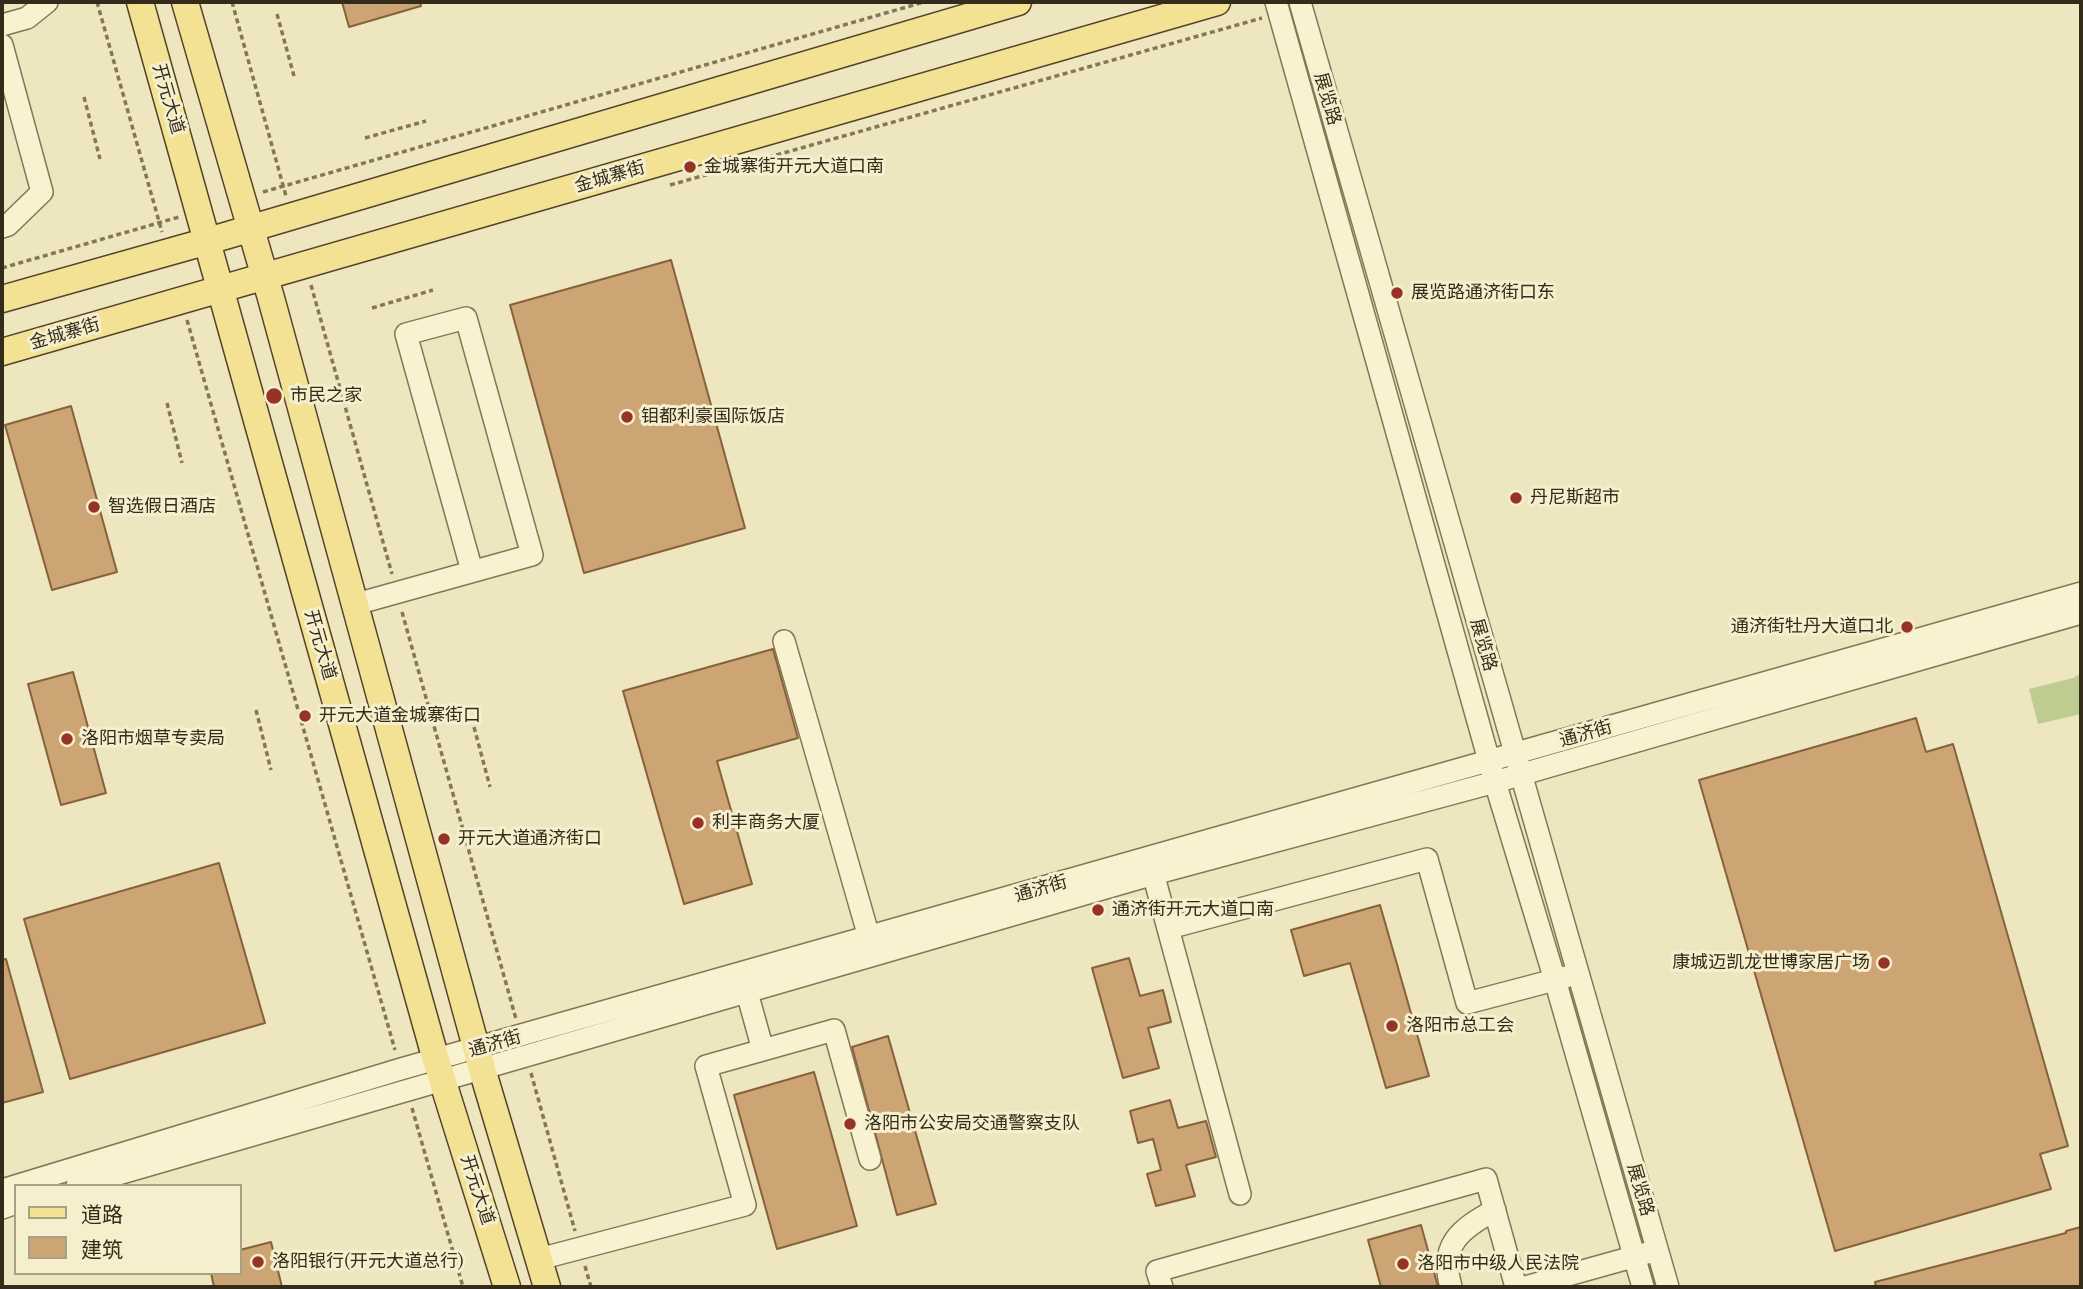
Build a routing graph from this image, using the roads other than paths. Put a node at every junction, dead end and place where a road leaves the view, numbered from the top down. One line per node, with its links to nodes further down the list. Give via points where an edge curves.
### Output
1 (47, 2): 8 (street, via 27,18)
2 (140, 2): 12 (main road, 开元大道)
3 (185, 2): 11 (main road)
4 (1018, 2): 11 (main road)
5 (1217, 2): 13 (main road, 金城寨街)
6 (1300, 2): 22 (street, 展览路)
7 (1278, 7): 23 (street, 展览路)
8 (2, 25)
9 (2, 45): 10 (street, via 42,192)
10 (2, 227)
11 (251, 227): 12 (main road); 13 (main road)
12 (208, 241): 14 (main road, 开元大道); 15 (main road)
13 (265, 276): 14 (main road, 金城寨街); 19 (main road)
14 (221, 289): 16 (main road, 金城寨街); 32 (main road, 开元大道)
15 (2, 299)
16 (2, 352)
17 (472, 571): 17 (street, via 532,555 466,317 406,334); 19 (street)
18 (2081, 593): 22 (street, 通济街)
19 (356, 604): 31 (main road)
20 (2081, 613): 22 (street, 通济街)
21 (784, 641): 26 (street)
22 (1517, 765): 23 (street, 通济街); 27 (street, 展览路)
23 (1493, 771): 24 (street, 通济街); 28 (street, 展览路)
24 (1152, 866): 25 (street); 26 (street, 通济街); 29 (street, 通济街)
25 (1169, 928): 28 (street, via 1427,859 1467,1003); 37 (street)
26 (869, 937): 29 (street, 通济街)
27 (1578, 974): 28 (street); 39 (street, 展览路)
28 (1555, 980): 40 (street, 展览路)
29 (744, 983): 30 (street); 31 (street, 通济街)
30 (763, 1050): 34 (street, via 834,1030); 41 (street, via 706,1066 745,1205)
31 (479, 1059): 32 (street, 通济街); 41 (main road)
32 (439, 1070): 33 (street, 通济街); 42 (main road, 开元大道)
33 (404, 1079): 35 (street, 通济街); 36 (street, 通济街)
34 (870, 1159)
35 (24, 1184)
36 (83, 1184)
37 (1240, 1194)
38 (1495, 1210): 44 (street, via 1486,1179 1157,1270); 45 (street, via 1457,1235 1448,1254); 46 (street)
39 (1657, 1251): 40 (street); 49 (street, 展览路)
40 (1634, 1257): 47 (street); 48 (street, 展览路)
41 (539, 1259): 43 (main road)
42 (507, 1287)
43 (547, 1287)
44 (1162, 1287)
45 (1451, 1287)
46 (1516, 1287)
47 (1525, 1287)
48 (1643, 1287)
49 (1668, 1287)

